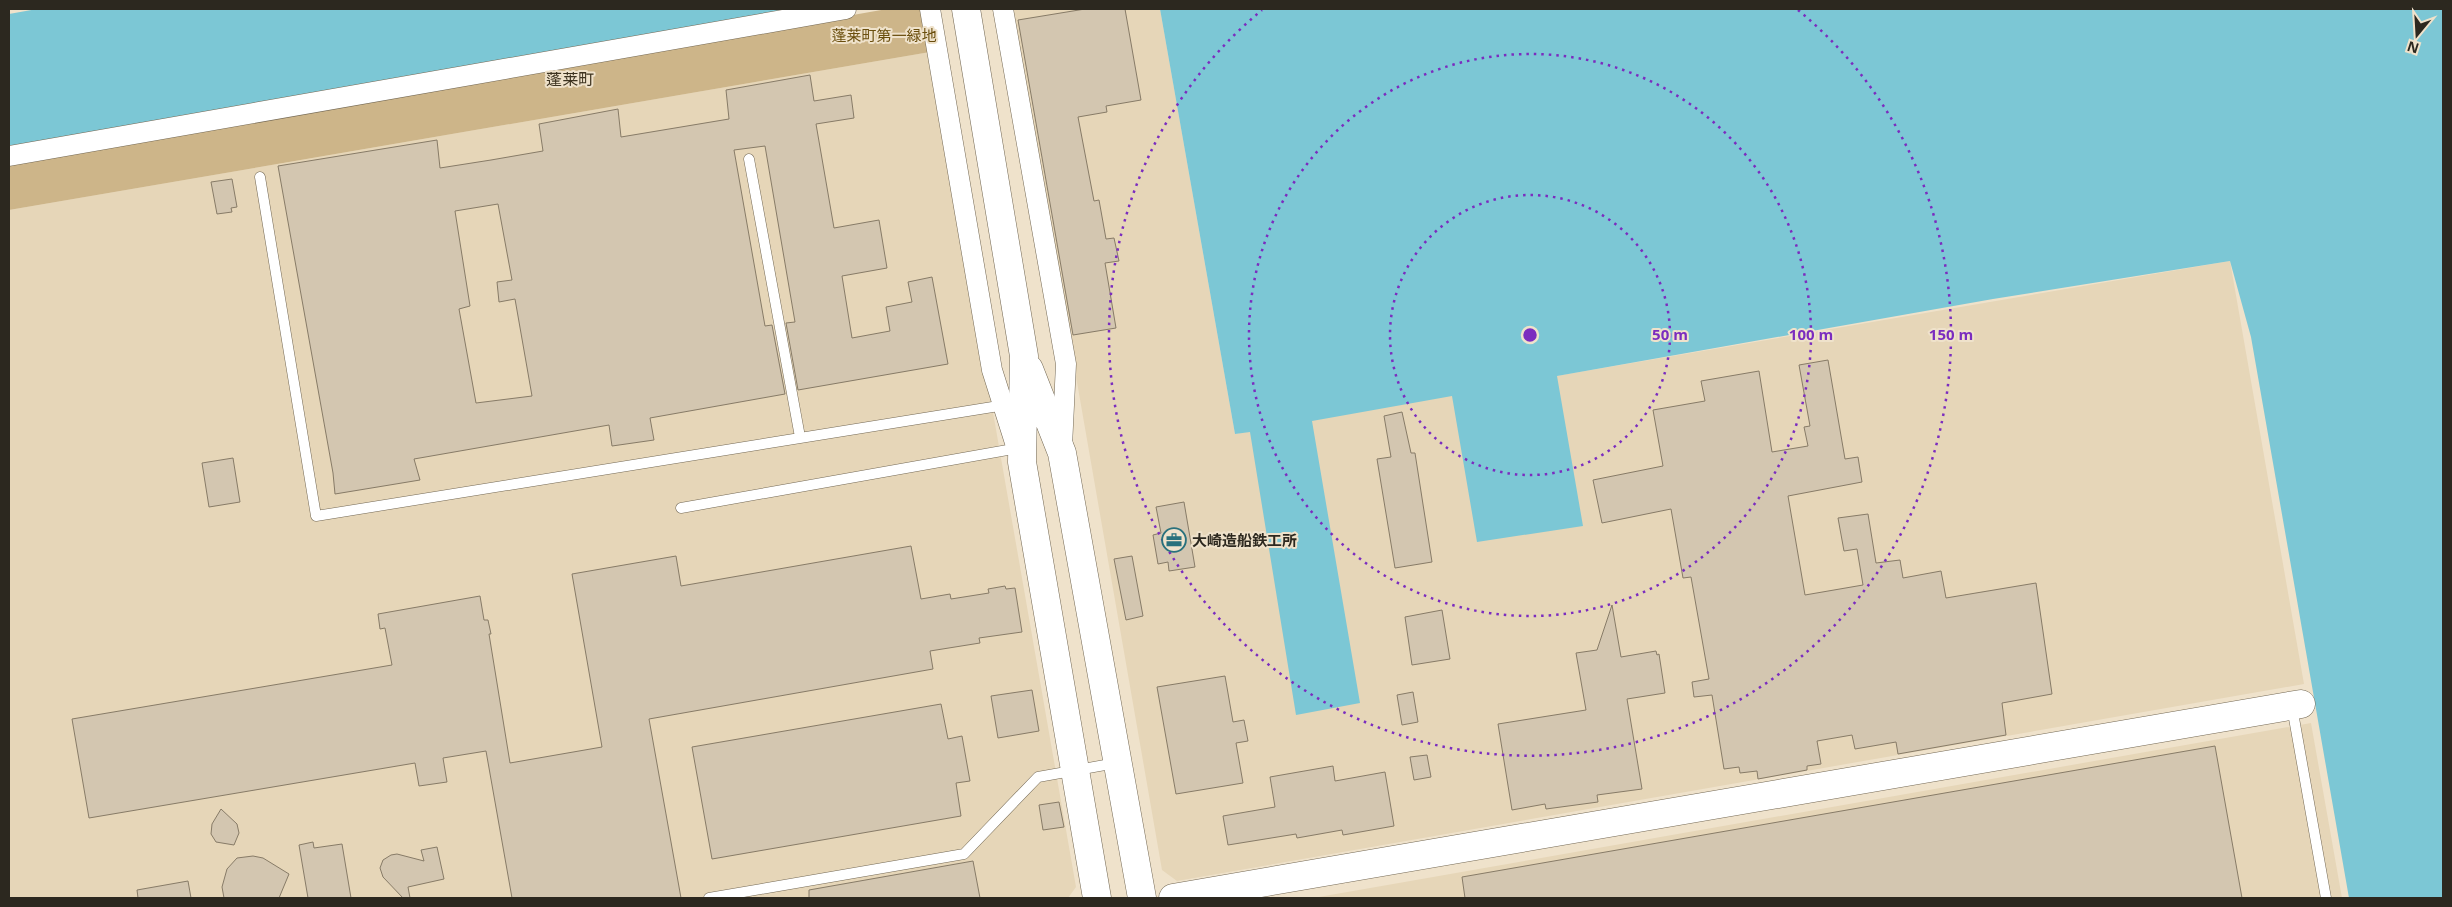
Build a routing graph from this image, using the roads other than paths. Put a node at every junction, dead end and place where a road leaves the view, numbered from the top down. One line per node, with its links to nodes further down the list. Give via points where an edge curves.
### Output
1 (846, 9): 5 (street)
2 (930, 9): 8 (street, via 992,370)
3 (966, 9): 8 (street, via 1024,356)
4 (1003, 9): 11 (street, via 1066,364)
5 (9, 156)
6 (749, 159): 9 (lane)
7 (260, 177): 9 (lane, via 316,516)
8 (1022, 402): 9 (lane); 10 (street); 11 (street)
9 (800, 437)
10 (1020, 453): 12 (lane); 15 (street)
11 (1062, 453): 14 (street)
12 (681, 508)
13 (2297, 705): 19 (street); 20 (lane)
14 (1117, 763): 15 (lane); 18 (street)
15 (1075, 770): 16 (lane, via 1038,777 964,854); 17 (street)
16 (709, 898)
17 (1096, 898)
18 (1142, 898)
19 (1173, 898)
20 (2326, 898)

